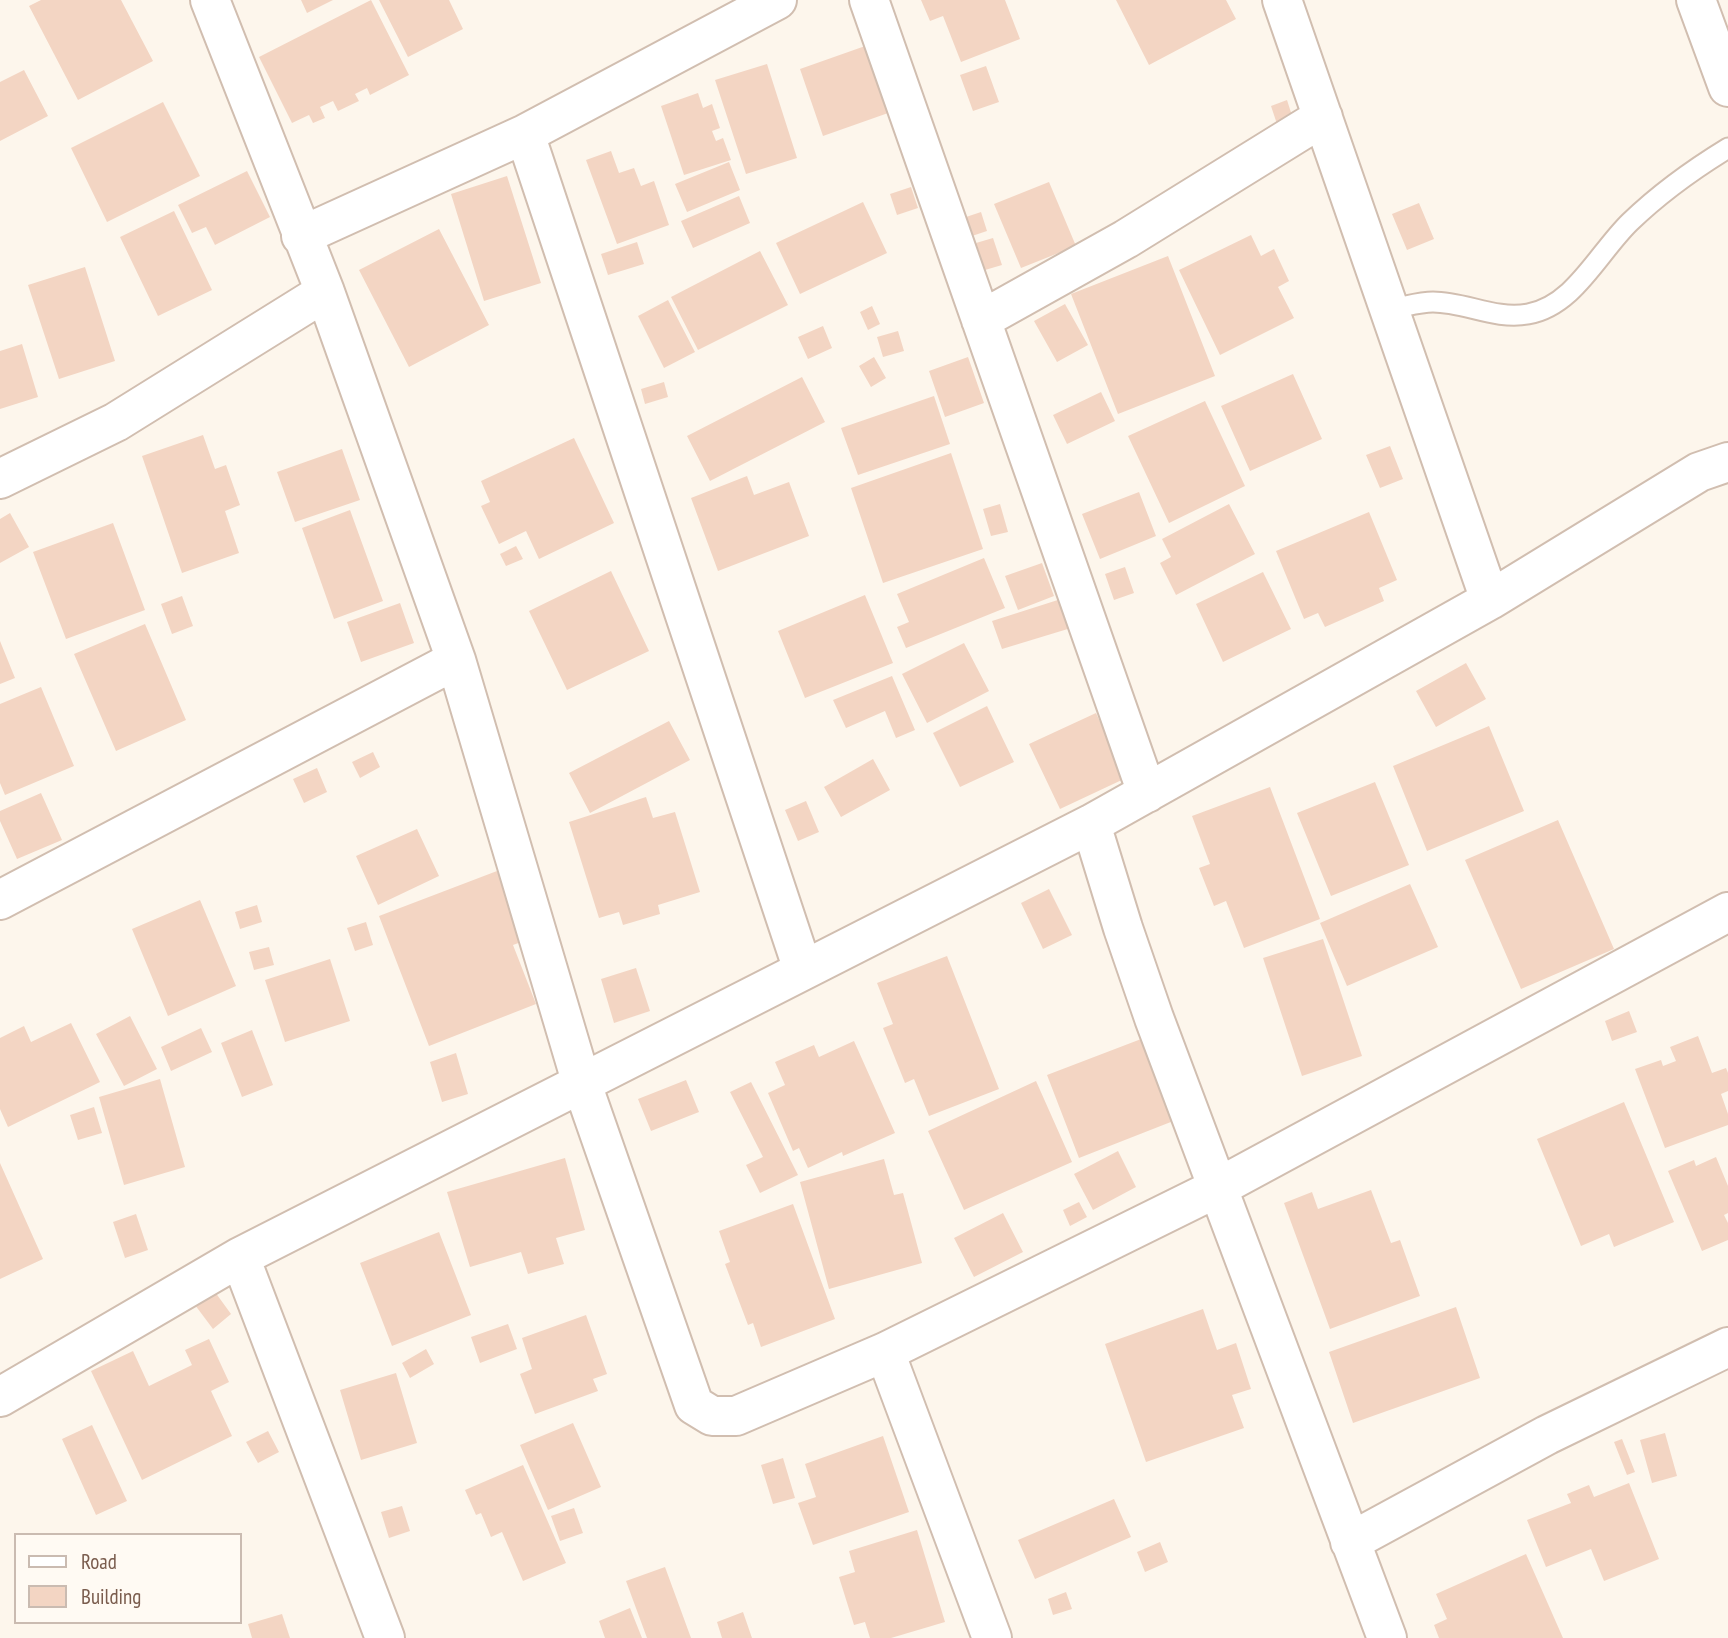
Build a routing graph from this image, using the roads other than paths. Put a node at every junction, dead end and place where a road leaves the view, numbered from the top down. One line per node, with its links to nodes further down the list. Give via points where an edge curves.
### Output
1 (210, 0): 10 (street)
2 (777, 0): 8 (street)
3 (869, 0): 13 (street)
4 (1282, 0): 7 (street)
5 (1696, 0): 6 (street)
6 (1728, 87)
7 (1323, 117): 12 (street); 13 (street, via 1126,239)
8 (525, 134): 10 (street); 22 (street)
9 (1728, 148): 12 (lane, via 1679,180 1628,224 1561,302 1530,314 1505,316 1431,302)
10 (301, 236): 11 (street)
11 (325, 292): 15 (street, via 116,422); 17 (street)
12 (1390, 309): 16 (street)
13 (981, 320): 18 (street)
14 (1728, 462): 16 (street, via 1699,472)
15 (0, 479)
16 (1490, 600): 18 (street)
17 (456, 660): 20 (street); 23 (street)
18 (1147, 793): 19 (street)
19 (1091, 824): 22 (street); 24 (street, via 1127,941)
20 (0, 900)
21 (1728, 912): 24 (street)
22 (803, 970): 23 (street)
23 (581, 1081): 25 (street); 27 (street, via 694,1405 712,1416 736,1416)
24 (1217, 1188): 27 (street); 29 (street)
25 (240, 1257): 28 (street); 30 (street)
26 (1728, 1347): 29 (street, via 1547,1435)
27 (885, 1352): 31 (street)
28 (0, 1397)
29 (1350, 1542): 32 (street)
30 (385, 1638)
31 (992, 1638)
32 (1387, 1638)

